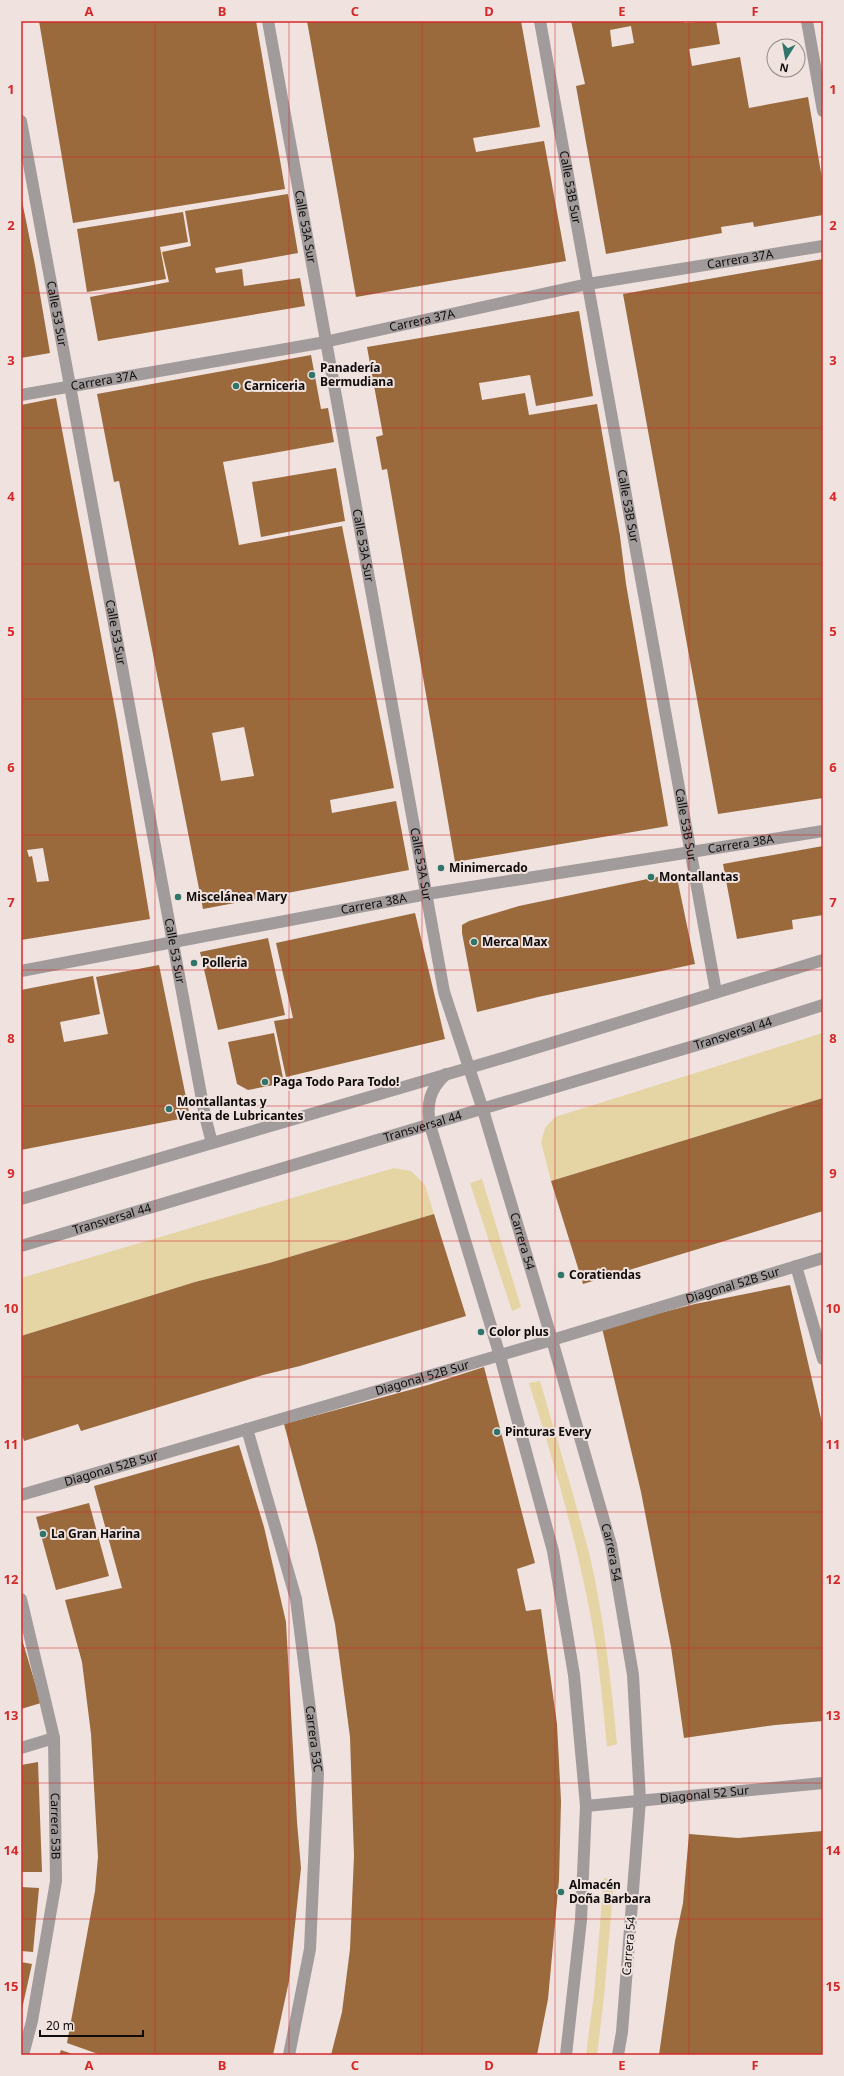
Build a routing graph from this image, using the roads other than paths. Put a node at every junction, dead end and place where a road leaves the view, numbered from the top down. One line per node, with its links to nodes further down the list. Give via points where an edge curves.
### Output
1 (268, 21): 8 (street, Calle 53A Sur)
2 (540, 21): 7 (street, Calle 53B Sur)
3 (807, 21): 4 (street)
4 (823, 111)
5 (21, 121): 9 (street, Calle 53 Sur)
6 (823, 246): 7 (street, Carrera 37A)
7 (588, 284): 8 (street, Carrera 37A); 12 (street, Calle 53B Sur)
8 (326, 341): 9 (street, Carrera 37A); 13 (street, Calle 53A Sur)
9 (69, 387): 10 (street, Carrera 37A); 14 (street, Calle 53 Sur)
10 (21, 395)
11 (823, 831): 12 (street, Carrera 38A)
12 (692, 853): 13 (street, Carrera 38A); 17 (street, Calle 53B Sur)
13 (427, 894): 14 (street, Carrera 38A); 19 (street, Calle 53A Sur, via 444,992)
14 (172, 942): 16 (street, Carrera 38A); 23 (street, Calle 53 Sur)
15 (823, 960): 17 (street)
16 (21, 971)
17 (716, 992): 19 (street)
18 (823, 1005): 21 (street, Transversal 44)
19 (469, 1067): 20 (street); 21 (street, Carrera 54)
20 (446, 1074): 22 (street, via 437,1082 429,1099 427,1109); 23 (street)
21 (483, 1110): 22 (street, Transversal 44); 28 (street, Carrera 54)
22 (430, 1125): 25 (street, Transversal 44); 29 (street)
23 (212, 1143): 24 (street)
24 (21, 1200)
25 (21, 1246)
26 (823, 1258): 27 (street, Diagonal 52B Sur)
27 (796, 1266): 28 (street, Diagonal 52B Sur); 30 (street)
28 (552, 1340): 29 (street, Diagonal 52B Sur); 37 (street, Carrera 54, via 611,1545 633,1674)
29 (500, 1356): 31 (street, Diagonal 52B Sur); 38 (street, via 553,1551 574,1675)
30 (823, 1359)
31 (247, 1429): 32 (street, Diagonal 52B Sur); 40 (street, Carrera 53C, via 296,1599 318,1773 310,1949)
32 (21, 1495)
33 (21, 1599): 34 (street, Carrera 53B)
34 (54, 1738): 35 (street); 39 (street, Carrera 53B, via 56,1881 32,2021)
35 (21, 1748)
36 (823, 1783): 37 (street, Diagonal 52 Sur)
37 (640, 1800): 38 (street, Diagonal 52 Sur); 42 (street, Carrera 54, via 622,2032)
38 (586, 1806): 41 (street, via 581,1920)
39 (23, 2055)
40 (289, 2055)
41 (566, 2055)
42 (618, 2055)

